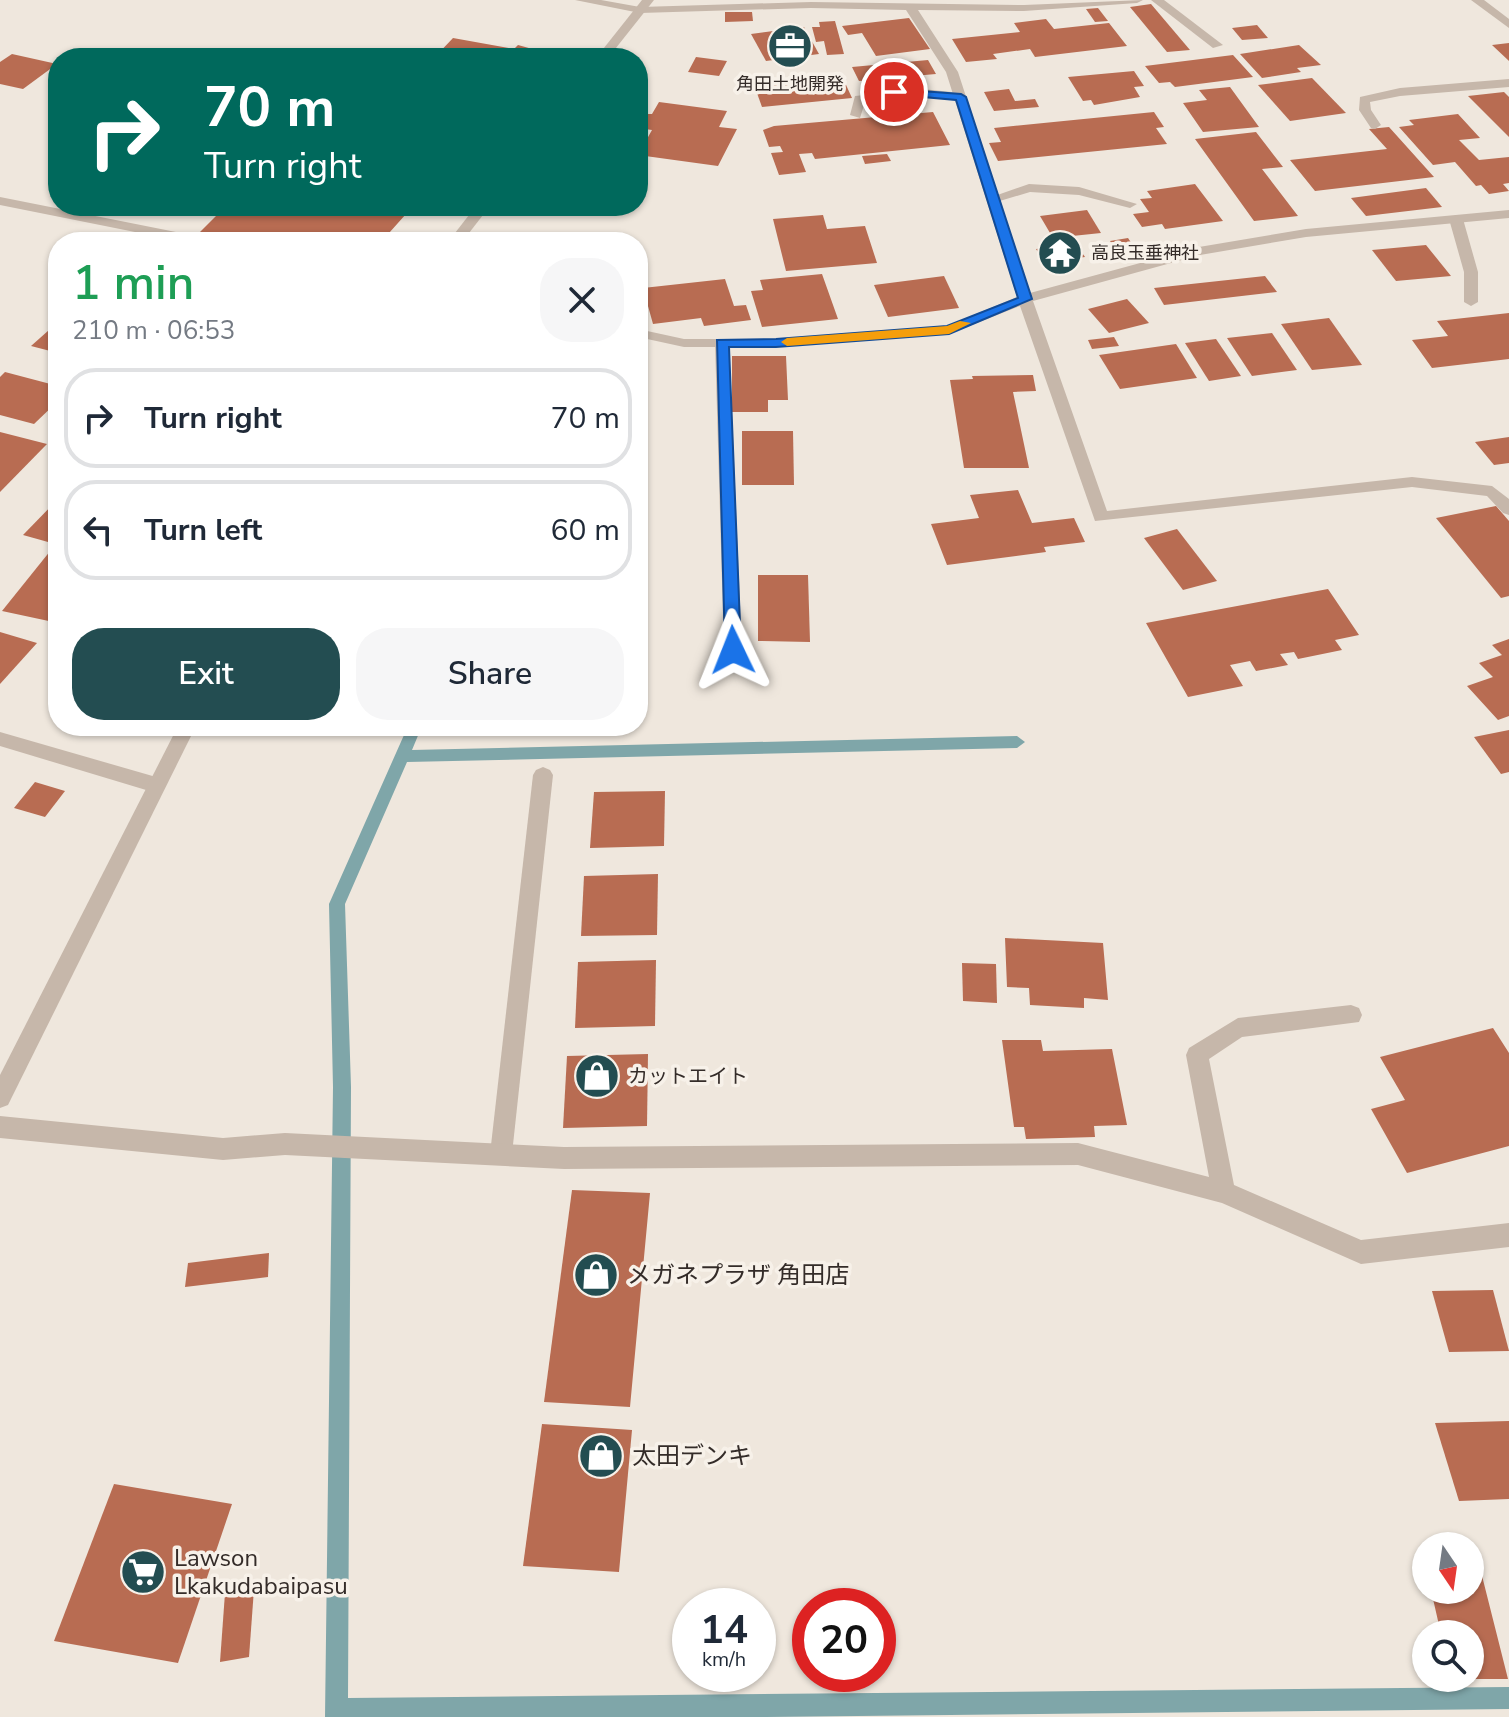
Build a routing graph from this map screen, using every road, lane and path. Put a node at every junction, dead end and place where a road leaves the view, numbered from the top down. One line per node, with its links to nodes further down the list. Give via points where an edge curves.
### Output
1 (581, 0): 5 (street)
2 (1137, 0): 6 (street, via 1024,8)
3 (1157, 0): 8 (street)
4 (1477, 0): 7 (street)
5 (644, 5): 6 (street); 9 (street)
6 (909, 5): 11 (street, via 952,72)
7 (1509, 25)
8 (1217, 45)
9 (610, 48)
10 (1509, 83): 13 (street, via 1364,100)
11 (961, 97): 12 (street, via 894,92 859,99); 14 (street)
12 (856, 115)
13 (1375, 125)
14 (993, 199): 16 (street, via 1029,188 1079,191); 24 (street)
15 (0, 201): 17 (street)
16 (1130, 204)
17 (48, 211)
18 (1509, 214): 21 (street)
19 (75, 216): 22 (street)
20 (475, 216): 23 (street)
21 (1456, 219): 24 (street, via 1306,233 1199,251); 25 (street, via 1471,272)
22 (156, 232)
23 (463, 232)
24 (1025, 299): 27 (street, via 949,330); 28 (street, via 1101,517 1412,482 1492,491)
25 (1471, 302)
26 (648, 335): 27 (street)
27 (722, 343): 29 (street)
28 (1509, 509)
29 (733, 650)
30 (182, 736): 33 (street)
31 (0, 739): 33 (street)
32 (543, 775): 37 (street)
33 (156, 785): 35 (street)
34 (1351, 1015): 38 (street, via 1238,1028 1197,1055)
35 (0, 1098)
36 (0, 1127): 37 (street, via 223,1149 285,1144)
37 (501, 1154): 38 (street, via 1078,1154)
38 (1224, 1192): 39 (street, via 1361,1252)
39 (1509, 1235)

